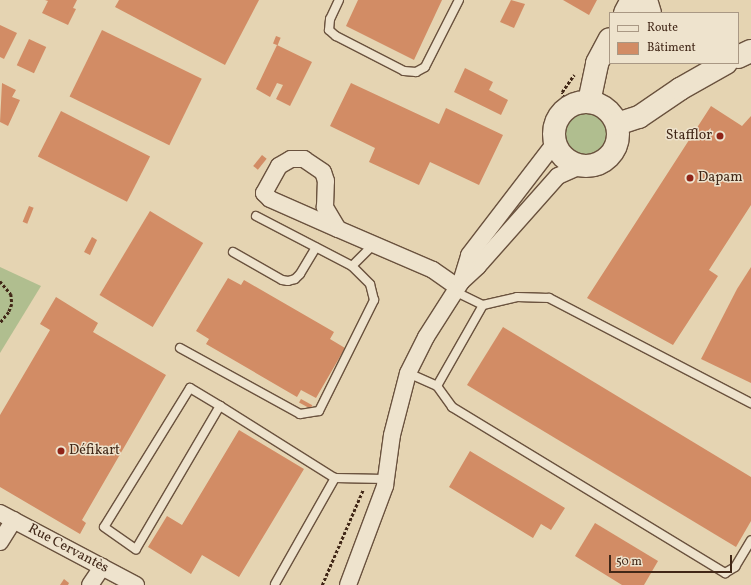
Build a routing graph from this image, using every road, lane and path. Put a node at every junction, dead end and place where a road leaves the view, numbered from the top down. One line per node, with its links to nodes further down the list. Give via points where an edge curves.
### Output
1 (339, 0): 2 (lane, via 330,19 329,30 404,71 416,72 425,67)
2 (459, 0)
3 (632, 0): 5 (street)
4 (646, 0): 6 (street)
5 (626, 12)
6 (650, 12)
7 (609, 41): 12 (street, via 597,63)
8 (751, 50): 9 (street); 10 (street)
9 (739, 52)
10 (739, 56)
11 (724, 64): 13 (street, via 680,89 639,118)
12 (589, 102): 13 (street, via 606,109); 14 (street, via 575,104 563,112 554,128)
13 (617, 124): 15 (street, via 617,142 612,153 598,164)
14 (555, 143): 15 (street, via 562,155); 23 (street, via 469,256)
15 (580, 166): 23 (street, via 558,176)
16 (256, 216): 19 (lane)
17 (338, 229): 17 (street, via 325,207 326,181 323,172 304,159 291,159 279,166 264,193 270,199); 18 (street)
18 (374, 244): 21 (lane); 23 (street, via 434,270)
19 (316, 248): 20 (lane, via 300,274 288,281); 21 (lane)
20 (233, 252)
21 (352, 266): 26 (lane, via 370,284 374,300 319,411 300,414)
22 (0, 281): 25 (path, via 11,294 12,304)
23 (457, 286): 24 (lane); 27 (street)
24 (483, 305): 28 (lane); 29 (lane, via 517,297 549,298)
25 (0, 323)
26 (180, 348)
27 (408, 373): 28 (lane); 32 (street, via 392,435)
28 (438, 386): 34 (lane, via 452,407 725,573 735,567)
29 (751, 403)
30 (220, 406): 30 (lane, via 136,549 104,527 190,388); 31 (lane)
31 (335, 478): 32 (lane); 37 (lane)
32 (385, 482): 40 (path, via 364,489); 41 (street)
33 (7, 517): 35 (street); 36 (street, Rue Cervantès)
34 (751, 540)
35 (0, 542)
36 (102, 566): 38 (street); 39 (street, Rue Cervantès)
37 (275, 584)
38 (90, 585)
39 (136, 585)
40 (322, 585)
41 (348, 585)

